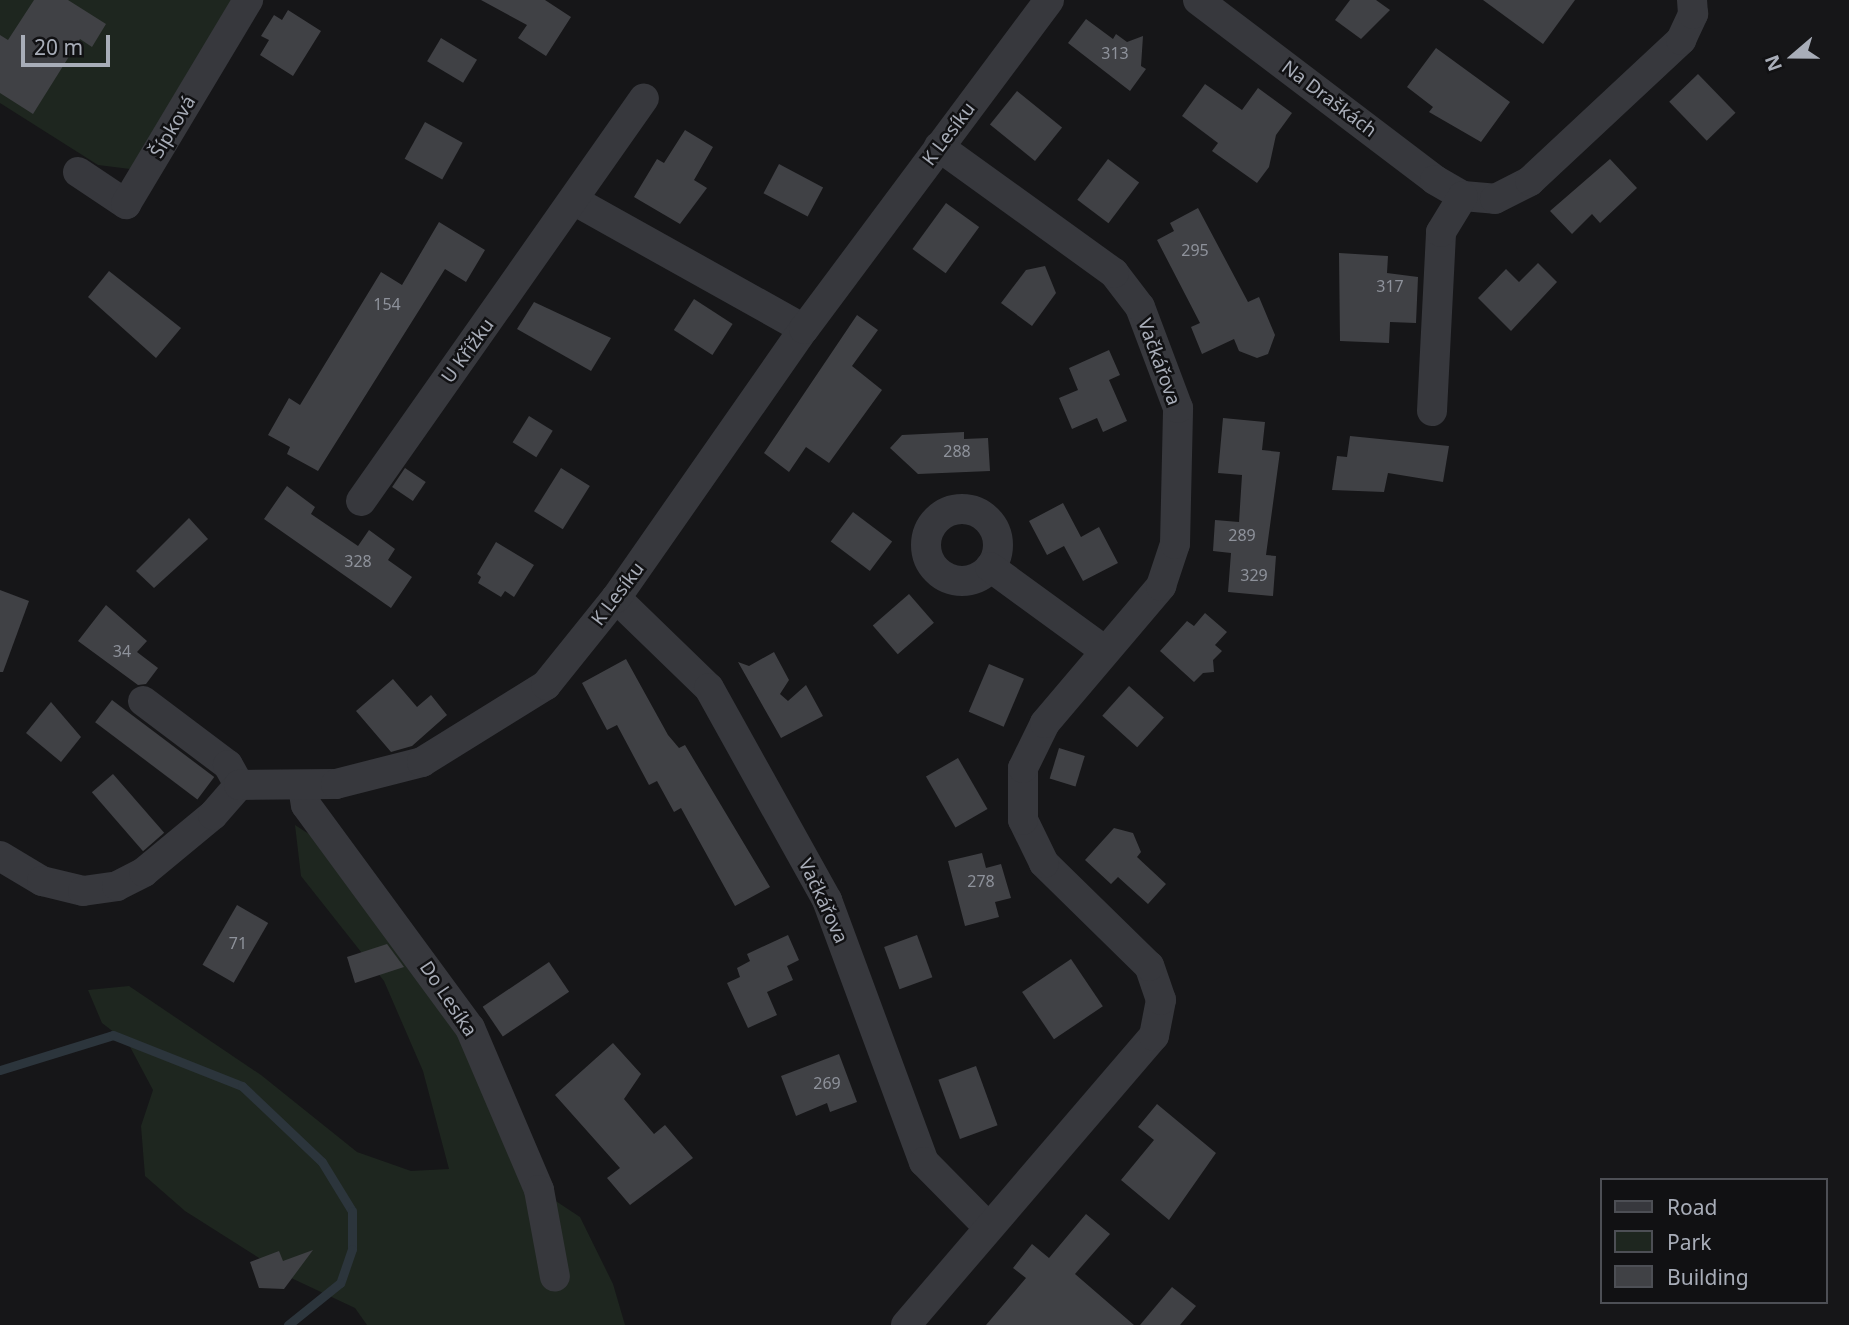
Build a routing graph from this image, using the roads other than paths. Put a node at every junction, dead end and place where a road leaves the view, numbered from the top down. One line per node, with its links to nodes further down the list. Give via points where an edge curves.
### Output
1 (248, 0): 7 (street, Šípková, via 126,204)
2 (1049, 0): 6 (street, K Lesíku)
3 (1198, 0): 8 (street, Na Draškách)
4 (1692, 0): 8 (street, via 1693,14 1681,40 1530,181 1495,199)
5 (644, 99): 9 (street, U Křížku)
6 (939, 147): 10 (street, K Lesíku); 15 (street, Vačkářova, via 1114,273 1140,307 1178,408 1175,544 1161,586)
7 (78, 172)
8 (1463, 196): 11 (street, via 1441,232)
9 (575, 201): 10 (street); 12 (street, U Křížku)
10 (804, 329): 14 (street, K Lesíku)
11 (1432, 411)
12 (361, 501)
13 (990, 567): 15 (street)
14 (616, 598): 18 (street, K Lesíku, via 546,685 515,709 422,762); 20 (street, Vačkářova, via 709,688 827,900 924,1162)
15 (1105, 651): 20 (street, Vačkářova, via 1045,723 1023,768 1023,820 1044,863 1149,966 1161,1000 1154,1037)
16 (143, 701): 17 (street, via 228,765)
17 (239, 785): 18 (street, K Lesíku); 19 (street, via 204,823 144,872 117,886 83,891 42,881)
18 (303, 787): 21 (street, Do Lesíka, via 306,805 470,1028 539,1190)
19 (0, 856)
20 (988, 1227): 22 (street, Vačkářova)
21 (555, 1277)
22 (906, 1325)

